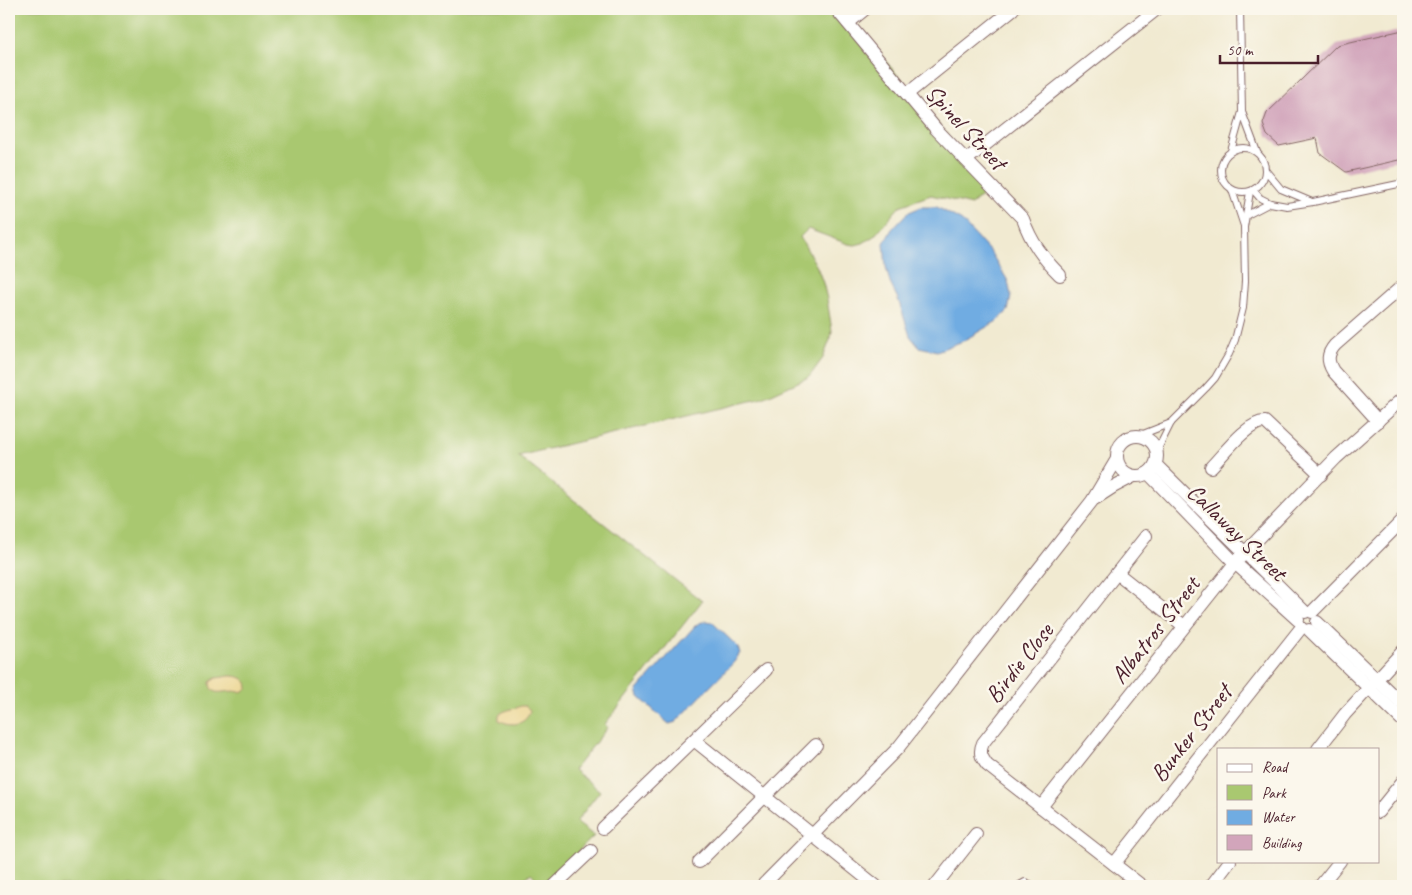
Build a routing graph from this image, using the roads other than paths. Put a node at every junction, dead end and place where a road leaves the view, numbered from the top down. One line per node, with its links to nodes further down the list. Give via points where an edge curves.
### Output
1 (836, 9): 6 (street, Spinel Street)
2 (865, 9): 6 (street)
3 (1013, 9): 7 (street)
4 (1157, 9): 11 (street)
5 (1240, 9): 8 (lane)
6 (848, 23): 7 (street, Spinel Street)
7 (907, 94): 11 (street, Spinel Street)
8 (1242, 112): 9 (lane); 10 (lane)
9 (1231, 151): 10 (lane, via 1244,148); 14 (lane, via 1221,171 1224,182)
10 (1257, 152): 12 (lane)
11 (966, 160): 20 (street, Spinel Street, via 1023,219 1039,253)
12 (1266, 171): 15 (lane, via 1262,182); 16 (lane, via 1281,189)
13 (1403, 183): 16 (lane)
14 (1232, 190): 15 (lane); 19 (lane)
15 (1251, 191): 17 (lane); 18 (lane)
16 (1313, 202): 17 (lane, via 1287,206)
17 (1270, 203): 18 (lane)
18 (1247, 215): 19 (lane)
19 (1244, 227): 24 (lane, via 1245,292 1235,340 1215,378)
20 (1060, 275)
21 (1399, 288): 23 (street, via 1335,345 1329,355 1333,371)
22 (1403, 398): 23 (street, Albatros Street)
23 (1378, 421): 30 (street, Albatros Street)
24 (1171, 422): 25 (lane); 26 (lane)
25 (1138, 436): 26 (street, via 1148,438); 27 (street, via 1128,437 1120,444)
26 (1157, 451): 29 (street)
27 (1117, 459): 31 (street, via 1120,468); 32 (street)
28 (1211, 467): 30 (street, via 1248,429 1265,422)
29 (1152, 469): 31 (street); 35 (street, Callaway Street); 36 (street, Callaway Street)
30 (1321, 475): 35 (street, Albatros Street)
31 (1134, 476): 32 (street)
32 (1092, 501): 54 (street, via 898,748)
33 (1403, 520): 38 (street, Bunker Street)
34 (1146, 536): 37 (street, Birdie Close)
35 (1245, 553): 36 (street, Albatros Street); 38 (street, Callaway Street)
36 (1235, 563): 38 (street, Callaway Street); 39 (street, Albatros Street)
37 (1117, 573): 39 (street); 50 (street, Birdie Close, via 980,748 987,765)
38 (1307, 621): 42 (street, Callaway Street); 59 (street, Bunker Street)
39 (1184, 626): 50 (street, Albatros Street)
40 (1403, 652): 42 (street)
41 (766, 670): 45 (street)
42 (1373, 683): 43 (street, Callaway Street); 44 (street, Callaway Street); 47 (street)
43 (1403, 705)
44 (1403, 721)
45 (694, 740): 49 (street); 52 (street)
46 (816, 745): 49 (street)
47 (1319, 748)
48 (1403, 781): 51 (street)
49 (764, 797): 54 (street); 56 (street)
50 (1041, 807): 59 (street)
51 (1380, 810)
52 (603, 828)
53 (976, 834): 63 (street)
54 (813, 836): 61 (street); 62 (street)
55 (591, 851): 60 (street)
56 (698, 862)
57 (1229, 862): 67 (street)
58 (1339, 862): 68 (street)
59 (1114, 864): 66 (street)
60 (554, 886)
61 (762, 886)
62 (876, 886)
63 (935, 886)
64 (1018, 886): 65 (lane, via 1028,882)
65 (1034, 886)
66 (1142, 886)
67 (1211, 886)
68 (1320, 886)

